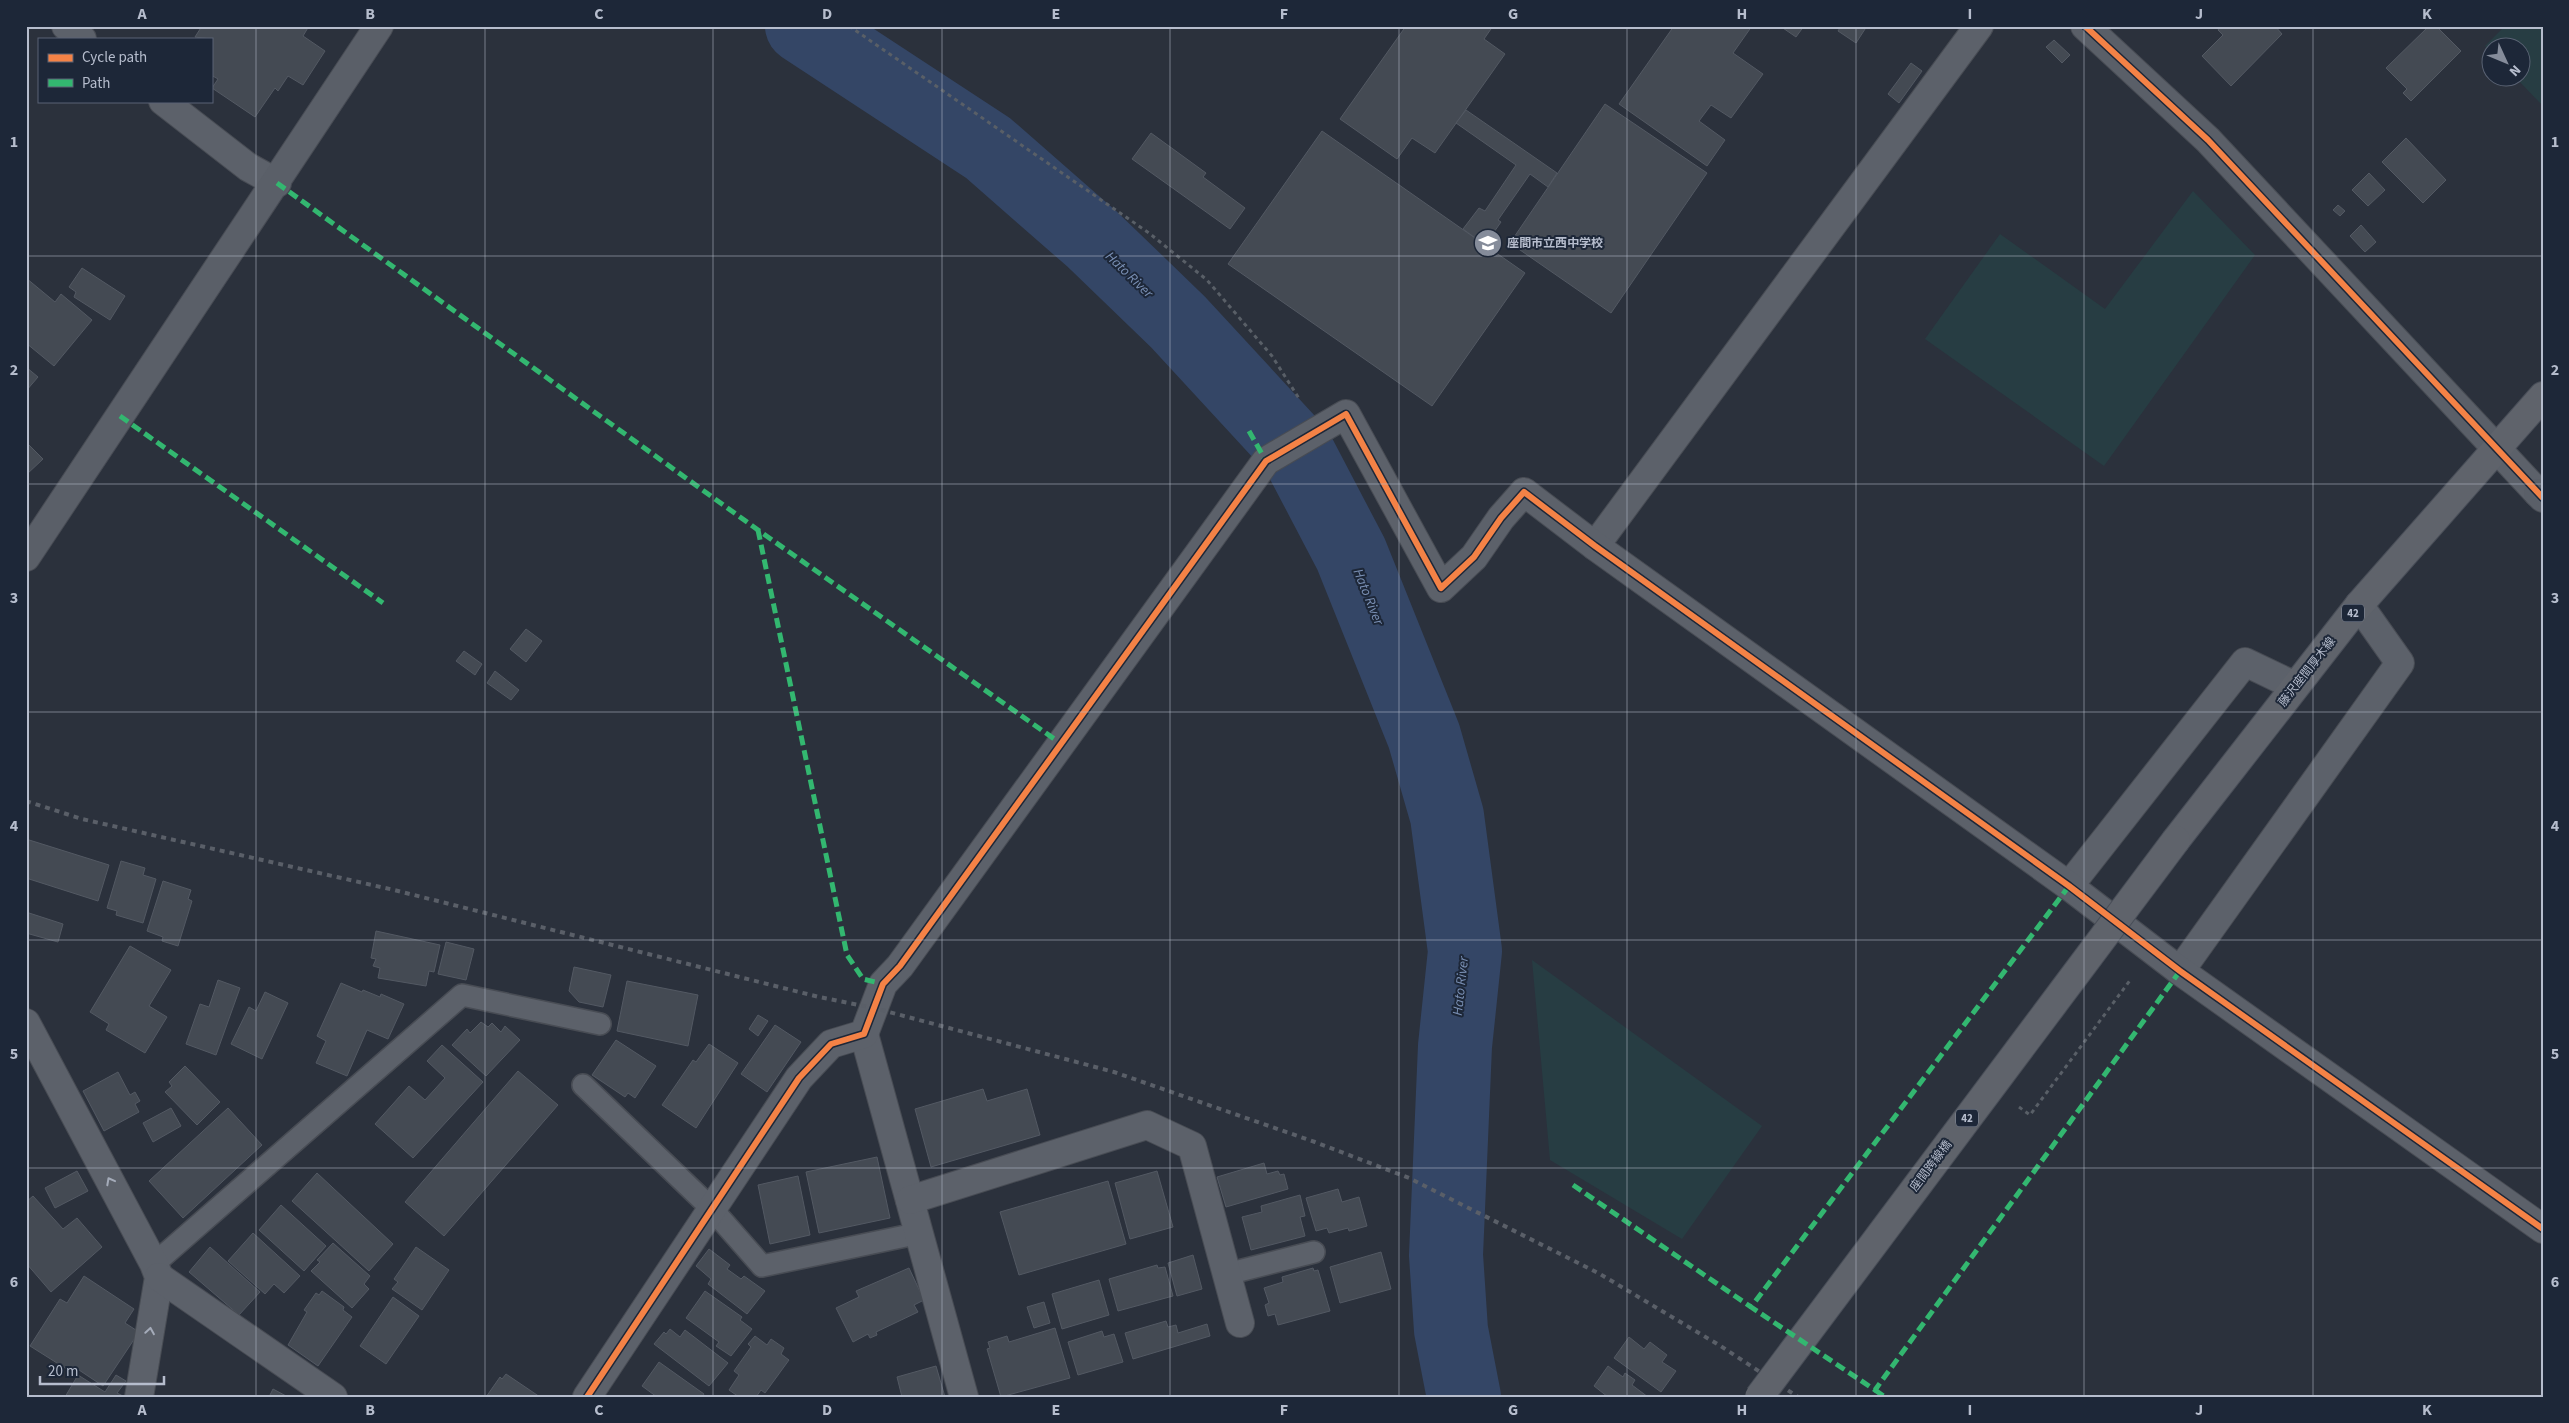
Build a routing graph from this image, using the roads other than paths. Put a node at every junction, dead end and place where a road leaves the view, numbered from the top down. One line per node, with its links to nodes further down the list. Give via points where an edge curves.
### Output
1 (66, 26): 5 (street)
2 (379, 26): 7 (street)
3 (1979, 26): 11 (street)
4 (2085, 26): 9 (street, via 2208,140)
5 (81, 38)
6 (164, 102): 7 (street, via 248,167)
7 (277, 183): 12 (street)
8 (2543, 396): 9 (main road, 藤沢座間厚木線 / 42)
9 (2496, 448): 10 (street); 13 (main road, 藤沢座間厚木線 / 42)
10 (2540, 496)
11 (1595, 546): 16 (street); 20 (street, via 1524,492 1474,557 1440,588 1346,414 1266,461 900,966 883,984)
12 (26, 557)
13 (2359, 605): 14 (main road, 藤沢座間厚木線 / 42); 17 (street, via 2400,663)
14 (2295, 686): 15 (main road, 藤沢座間厚木線 / 42); 16 (street, via 2245,662)
15 (2176, 840): 34 (main road, 座間跨線橋 / 42, bridge)
16 (2069, 886): 17 (street)
17 (2180, 971): 24 (street)
18 (26, 1023): 27 (street, one-way to 18)
19 (600, 1024): 27 (lane, via 462,995)
20 (864, 1034): 22 (street); 23 (street, via 831,1044 799,1078)
21 (583, 1085): 23 (lane)
22 (910, 1200): 25 (street); 28 (street, via 1146,1126 1192,1146)
23 (712, 1208): 25 (lane, via 762,1266); 32 (street)
24 (2543, 1229)
25 (920, 1233): 33 (street)
26 (1314, 1252): 28 (lane)
27 (157, 1271): 30 (street, one-way to 27); 31 (street)
28 (1226, 1274): 29 (street)
29 (1240, 1323)
30 (140, 1397)
31 (333, 1397)
32 (587, 1397)
33 (964, 1397)
34 (1759, 1397)

